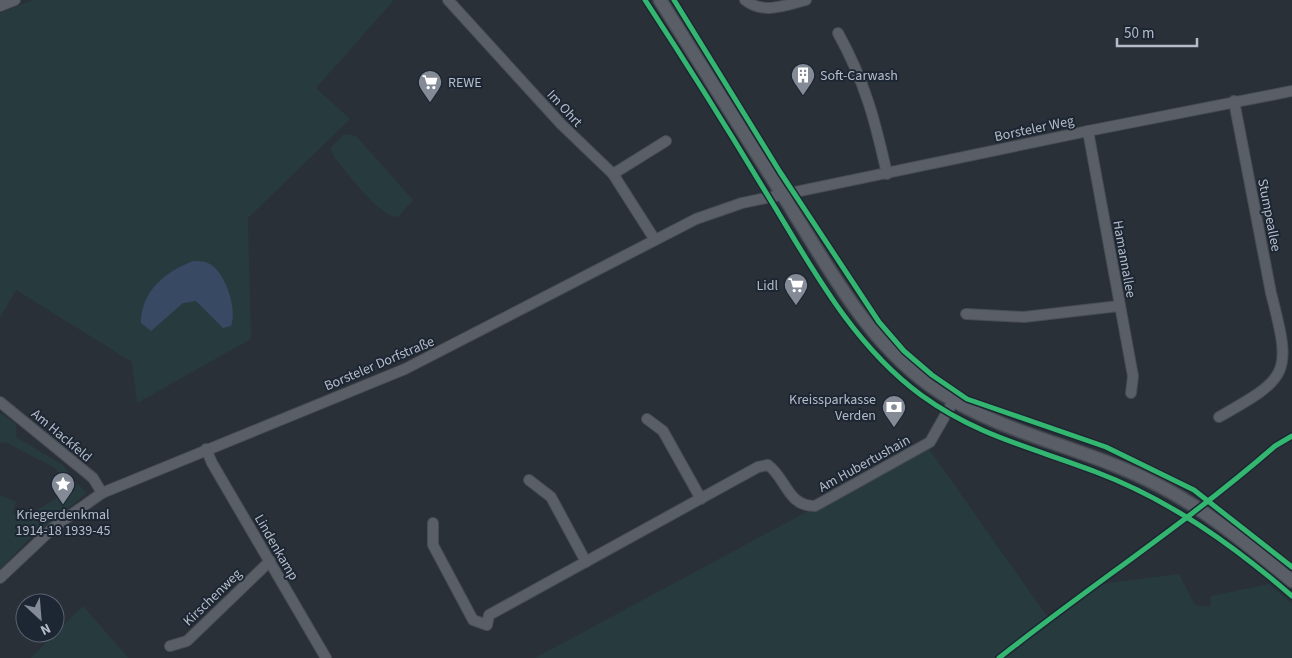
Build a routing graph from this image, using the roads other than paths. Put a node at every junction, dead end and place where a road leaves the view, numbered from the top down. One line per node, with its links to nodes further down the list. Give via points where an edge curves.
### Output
1 (14, 0): 6 (street)
2 (448, 0): 12 (street, Im Ohrt, via 560,124)
3 (660, 0): 14 (street)
4 (745, 0): 5 (street, via 764,8)
5 (806, 0)
6 (0, 6)
7 (838, 33): 13 (street, via 869,98)
8 (1292, 91): 9 (street, Borsteler Weg)
9 (1234, 101): 10 (street, Borsteler Weg); 21 (street, Stumpeallee, via 1271,293 1284,322 1286,355 1281,375 1260,394)
10 (1088, 131): 13 (street, Borsteler Weg); 16 (street, Hamannallee)
11 (666, 141): 12 (street)
12 (613, 174): 15 (street, Im Ohrt)
13 (887, 174): 14 (street, Borsteler Weg)
14 (783, 196): 15 (street, Borsteler Dorfstraße, via 718,210); 19 (street, via 869,327 913,373)
15 (655, 240): 23 (street, Borsteler Dorfstraße, via 421,362)
16 (1119, 306): 17 (street, via 1024,317); 18 (street, Hamannallee, via 1133,376)
17 (966, 314)
18 (1131, 393)
19 (954, 400): 26 (street, Am Hubertushain, via 930,442 814,506 803,506 794,500 776,471 768,465 758,467); 31 (street, via 999,424 1158,484 1221,523)
20 (0, 402): 25 (street, Am Hackfeld, via 93,478)
21 (1219, 418)
22 (647, 419): 26 (street, via 663,431)
23 (206, 449): 25 (street, Borsteler Dorfstraße); 28 (street, Lindenkamp)
24 (530, 480): 29 (street, via 551,497)
25 (102, 493): 30 (street, Borsteler Dorfstraße, via 54,527)
26 (701, 499): 29 (street, Am Hubertushain)
27 (433, 523): 29 (street, Am Hubertushain, via 433,545 473,620 487,625 489,615)
28 (270, 561): 32 (street, Kirschenweg, via 187,641); 33 (street, Lindenkamp)
29 (586, 562)
30 (0, 578)
31 (1292, 581)
32 (170, 646)
33 (326, 658)

